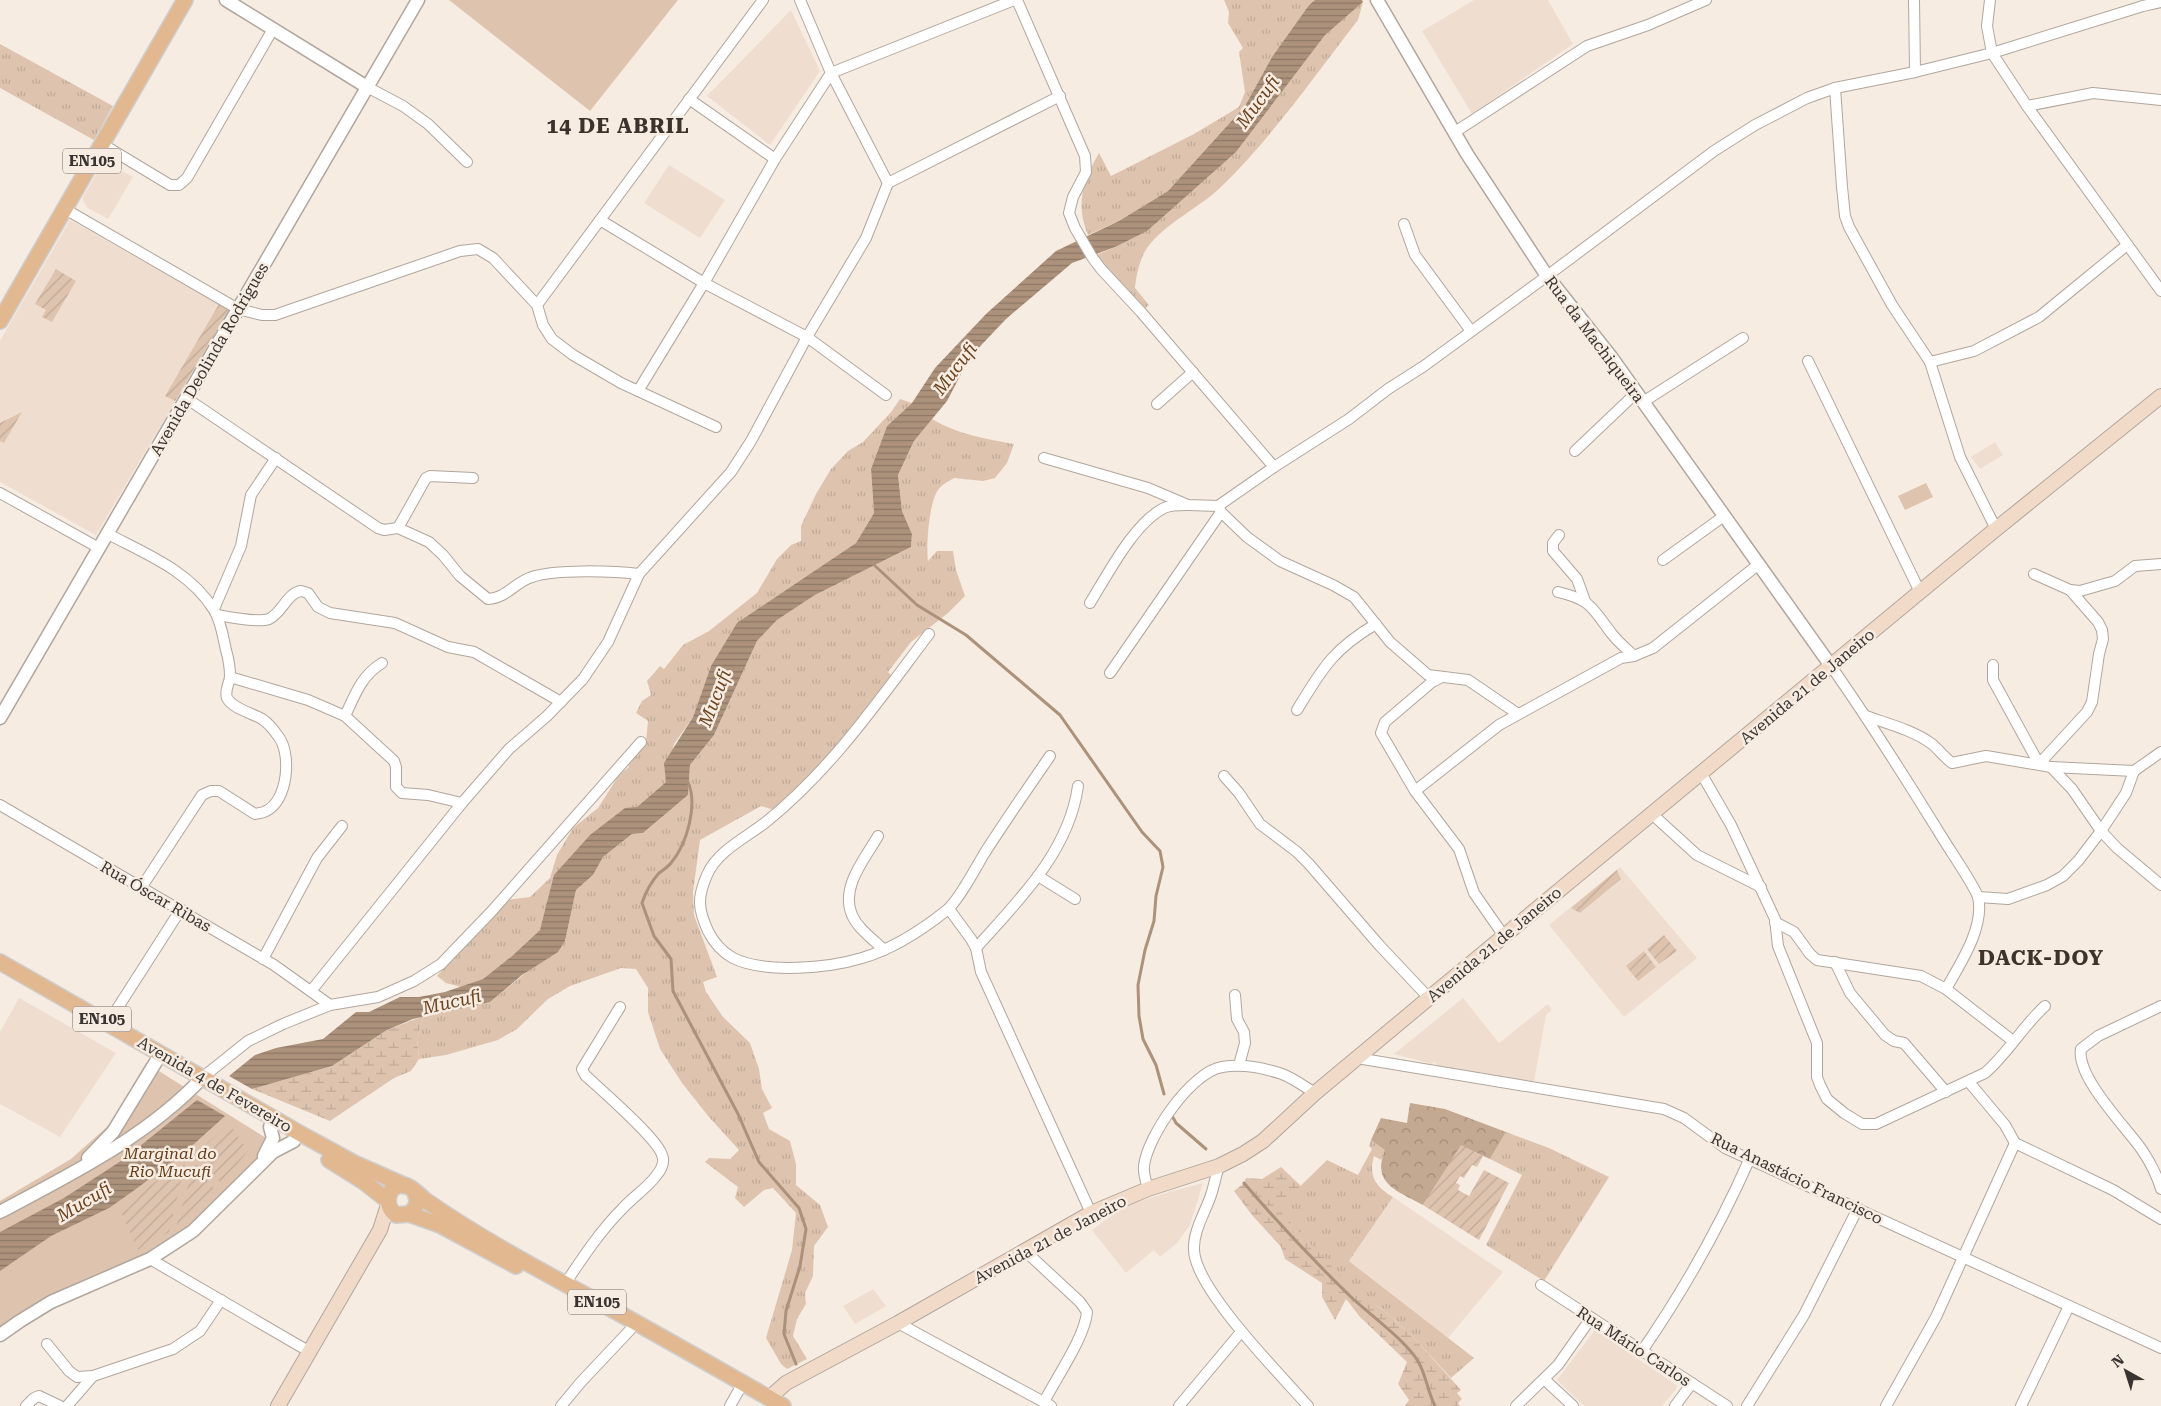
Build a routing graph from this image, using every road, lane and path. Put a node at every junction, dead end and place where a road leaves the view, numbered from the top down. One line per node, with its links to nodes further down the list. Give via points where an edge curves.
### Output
1 (184, 0): 23 (main road, EN105)
2 (226, 0): 12 (street)
3 (418, 0): 16 (street, Avenida Deolinda Rodrigues)
4 (763, 0): 19 (street)
5 (800, 0): 15 (street)
6 (1016, 0): 15 (street); 18 (street)
7 (1377, 0): 22 (street, Rua da Machiqueira)
8 (1914, 0): 14 (street)
9 (1990, 0): 13 (street, via 1987,26)
10 (1701, 1): 22 (street, via 1648,25 1587,46)
11 (2161, 2): 13 (street)
12 (273, 29): 16 (street); 23 (street, via 187,178 179,185 170,185)
13 (1992, 53): 14 (street); 21 (street)
14 (1915, 72): 17 (street)
15 (831, 73): 24 (street); 26 (street)
16 (367, 87): 25 (street, via 416,115); 35 (street, Avenida Deolinda Rodrigues)
17 (1835, 88): 31 (street, via 1782,110 1714,151); 41 (street, via 1845,216 1892,305)
18 (1060, 96): 26 (street); 42 (street, via 1085,156 1086,172 1069,212 1075,228 1101,269)
19 (689, 99): 24 (street); 28 (street)
20 (2161, 100): 21 (street, via 2093,93)
21 (2027, 106): 30 (street)
22 (1455, 132): 31 (street, Rua da Machiqueira, via 1503,212)
23 (102, 144): 27 (main road, EN105)
24 (775, 159): 32 (street)
25 (468, 162)
26 (888, 183): 38 (street, via 866,238)
27 (65, 209): 35 (street); 36 (main road, EN105)
28 (600, 220): 32 (street); 34 (street)
29 (1404, 224): 37 (street, via 1415,255)
30 (2127, 245): 33 (street); 41 (street, via 2038,317 1974,351)
31 (1547, 276): 37 (street); 46 (street, Rua da Machiqueira)
32 (704, 283): 38 (street); 43 (street)
33 (2161, 291)
34 (537, 305): 35 (street, via 493,258 478,249 460,251 275,315); 43 (street, via 543,325 552,339 573,355)
35 (238, 309): 47 (street, Avenida Deolinda Rodrigues)
36 (0, 321)
37 (1471, 331): 53 (street, via 1350,419)
38 (807, 336): 44 (street); 67 (street, via 752,441 731,472)
39 (1743, 338): 46 (street)
40 (1808, 361): 71 (street)
41 (1930, 362): 60 (street, via 1960,457)
42 (1193, 372): 48 (street); 53 (street)
43 (638, 391): 49 (street)
44 (886, 395)
45 (2161, 396): 60 (main road, Avenida 21 de Janeiro)
46 (1640, 397): 50 (street); 58 (street, Rua da Machiqueira)
47 (186, 398): 51 (street); 61 (street, Avenida Deolinda Rodrigues)
48 (1158, 404)
49 (716, 427)
50 (1575, 451)
51 (276, 458): 59 (street, via 378,528); 74 (street, via 251,495 241,546)
52 (1044, 458): 56 (street, via 1148,488)
53 (1274, 467): 57 (street)
54 (473, 478): 59 (street, via 426,478)
55 (0, 493): 63 (street)
56 (1188, 505): 57 (street); 73 (street, via 1166,507 1148,518)
57 (1219, 509): 75 (street, via 1247,537 1280,561 1354,598); 81 (street)
58 (1724, 516): 64 (street); 65 (street, Rua da Machiqueira)
59 (398, 528): 67 (street, via 429,542 460,576 488,599 498,599 530,577 550,573)
60 (1996, 529): 71 (main road, Avenida 21 de Janeiro)
61 (108, 534): 63 (street, Avenida Deolinda Rodrigues); 74 (street, via 177,570)
62 (1559, 535): 72 (street, via 1553,543 1553,551 1577,579)
63 (99, 548): 89 (street, Avenida Deolinda Rodrigues)
64 (1663, 560)
65 (1759, 564): 77 (street, via 1653,648); 80 (street, Rua da Machiqueira)
66 (2161, 564): 69 (street, via 2135,566 2114,581 2080,591)
67 (639, 574): 84 (street, via 608,642 584,679)
68 (2034, 574): 69 (street)
69 (2070, 590): 93 (street, via 2102,630 2092,702)
70 (1558, 592): 72 (street)
71 (1920, 592): 80 (main road, Avenida 21 de Janeiro)
72 (1586, 601): 77 (street, via 1612,635)
73 (1090, 603)
74 (215, 612): 83 (street, via 227,652); 84 (street, via 260,620 269,618 292,594 301,591 330,613 395,623 448,647 474,652)
75 (1376, 624): 82 (street, via 1390,642 1428,676); 85 (street, via 1332,656)
76 (929, 634): 117 (street, via 842,748 786,806 725,852 708,872 700,895 700,912 712,940 723,952 751,965 802,967 837,964)
77 (1634, 656): 86 (street, via 1621,658)
78 (382, 663): 87 (street, via 364,678)
79 (1993, 665): 93 (street, via 1993,680)
80 (1832, 666): 88 (street); 96 (main road, Avenida 21 de Janeiro)
81 (1110, 672)
82 (1443, 676): 86 (street, via 1468,680); 99 (street, via 1385,722 1381,733)
83 (230, 677): 87 (street, via 308,700); 109 (street, via 226,688 232,704 264,720 280,737 287,767 278,800 267,811 255,814 220,791 202,795)
84 (561, 702): 100 (street, via 509,749)
85 (1296, 710)
86 (1518, 714): 99 (street, via 1499,725)
87 (345, 716): 100 (street, via 394,761 397,790)
88 (1866, 716): 93 (street, via 1910,732 1932,744 1952,762 1986,756); 110 (street)
89 (0, 718)
90 (642, 742): 126 (street, via 441,964 414,981 378,997)
91 (2161, 752): 95 (street)
92 (1050, 756): 112 (street)
93 (2039, 764): 94 (street)
94 (2052, 767): 95 (street); 104 (street)
95 (2134, 771): 104 (street, via 2126,794)
96 (1701, 773): 102 (main road, Avenida 21 de Janeiro); 108 (street)
97 (1224, 776): 125 (street, via 1260,824 1303,858)
98 (1078, 786): 106 (street, via 1069,825)
99 (1415, 791): 115 (street, via 1459,849 1474,893)
100 (462, 803): 123 (street)
101 (0, 804): 109 (street, Rua Óscar Ribas)
102 (1652, 814): 108 (street, via 1697,855); 115 (main road, Avenida 21 de Janeiro)
103 (342, 826): 118 (street, via 317,858)
104 (2102, 831): 107 (street); 110 (street, via 2078,861 2046,885 2008,899)
105 (878, 836): 117 (street, via 850,884 848,901 859,926)
106 (1038, 876): 111 (street); 116 (street)
107 (2161, 886)
108 (1761, 887): 114 (street)
109 (142, 888): 113 (street, Rua Óscar Ribas)
110 (1978, 897): 122 (street, via 1975,932)
111 (1075, 899)
112 (949, 909): 116 (street); 117 (street)
113 (181, 910): 118 (street, Rua Óscar Ribas); 130 (street)
114 (1776, 922): 120 (street, via 1794,932 1818,960); 137 (street, via 1778,946 1817,1043 1817,1077 1827,1099 1844,1113 1869,1125)
115 (1504, 936): 125 (main road, Avenida 21 de Janeiro)
116 (976, 948): 153 (street, via 981,972)
117 (884, 950)
118 (263, 959): 123 (street, Rua Óscar Ribas)
119 (0, 962): 130 (main road, Avenida 4 de Fevereiro / EN105)
120 (1835, 962): 122 (street, via 1921,976); 137 (street, via 1850,993 1885,1035 1904,1043)
121 (0, 972): 133 (main road, Avenida 4 de Fevereiro / EN105)
122 (1946, 989): 131 (street)
123 (311, 991): 126 (street, Rua Óscar Ribas)
124 (1235, 995): 134 (street, via 1237,1019 1244,1032 1245,1043)
125 (1429, 998): 132 (main road, Avenida 21 de Janeiro)
126 (330, 1005): 135 (street, via 248,1041)
127 (2045, 1006): 131 (street)
128 (2161, 1006): 149 (street, via 2098,1036 2081,1050 2080,1057 2094,1088 2142,1151)
129 (620, 1007): 160 (street, via 582,1068 585,1075 620,1106 658,1147 663,1164 657,1175 595,1239)
130 (108, 1023): 135 (main road, Avenida 4 de Fevereiro / EN105)
131 (2013, 1041): 136 (street, via 1986,1073)
132 (1357, 1058): 138 (main road, Avenida 21 de Janeiro); 143 (street, Rua Anastácio Francisco, via 1664,1109 1684,1118 1726,1148)
133 (156, 1060): 135 (main road, Avenida 4 de Fevereiro / EN105); 146 (street, via 112,1132)
134 (1240, 1065): 138 (street, via 1283,1074); 148 (street, via 1219,1068 1199,1080 1166,1114 1144,1167)
135 (203, 1082): 139 (main road, Avenida 4 de Fevereiro / EN105); 146 (street, via 128,1139)
136 (1969, 1082): 137 (street); 142 (street)
137 (1946, 1092)
138 (1315, 1094): 144 (main road, Avenida 21 de Janeiro, via 1263,1141)
139 (244, 1106): 140 (main road, Avenida 4 de Fevereiro / EN105); 147 (main road, Avenida 4 de Fevereiro / EN105)
140 (270, 1127): 141 (main road, Avenida 4 de Fevereiro / EN105); 145 (street, via 273,1138 270,1148)
141 (294, 1141): 145 (street, via 273,1152); 150 (main road, Avenida 4 de Fevereiro / EN105, via 357,1177)
142 (2015, 1143): 155 (street, via 2113,1190); 158 (street)
143 (1750, 1158): 151 (street, Rua Anastácio Francisco); 171 (street, via 1708,1246)
144 (1219, 1166): 148 (main road, Avenida 21 de Janeiro); 167 (street, via 1194,1250 1206,1282)
145 (254, 1170): 159 (street, via 193,1231)
146 (75, 1173): 152 (street)
147 (411, 1189): 150 (main road, via 396,1187); 154 (main road, via 418,1202); 160 (main road, Avenida 4 de Fevereiro / EN105, via 447,1215)
148 (1148, 1189): 153 (main road, Avenida 21 de Janeiro)
149 (2161, 1189)
150 (387, 1202): 154 (main road, Avenida 4 de Fevereiro / EN105, via 396,1215); 156 (main road)
151 (1858, 1208): 158 (street, Rua Anastácio Francisco); 192 (street, via 1804,1315)
152 (0, 1212)
153 (1091, 1213): 157 (main road, Avenida 21 de Janeiro)
154 (407, 1215): 156 (main road); 166 (main road, Avenida 4 de Fevereiro / EN105, via 440,1225)
155 (2161, 1219)
156 (380, 1230): 172 (main road)
157 (1024, 1250): 165 (main road, Avenida 21 de Janeiro); 178 (street, via 1087,1312)
158 (1964, 1258): 163 (street, Rua Anastácio Francisco); 193 (street)
159 (150, 1259): 162 (street); 168 (street, via 51,1302)
160 (565, 1284): 177 (main road, Avenida 4 de Fevereiro / EN105)
161 (1541, 1286): 164 (street, Rua Mário Carlos)
162 (221, 1300): 172 (street); 173 (street, via 200,1331 173,1350)
163 (2069, 1306): 170 (street, Rua Anastácio Francisco); 194 (street)
164 (1591, 1318): 171 (street, Rua Mário Carlos); 174 (street)
165 (898, 1323): 177 (main road, Avenida 21 de Janeiro, via 786,1383); 178 (street)
166 (630, 1330): 176 (main road, Avenida 4 de Fevereiro / EN105); 183 (street)
167 (1241, 1332): 186 (street); 187 (street)
168 (0, 1336)
169 (46, 1344): 173 (street, via 69,1372 77,1377)
170 (2161, 1348)
171 (1642, 1351): 175 (street, Rua Mário Carlos)
172 (310, 1352): 182 (main road)
173 (93, 1376): 181 (street)
174 (1545, 1380): 188 (street); 189 (street)
175 (1692, 1383): 190 (street); 191 (street, Rua Mário Carlos)
176 (740, 1390): 177 (main road, Avenida 4 de Fevereiro / EN105); 184 (street)
177 (769, 1402): 185 (main road, Avenida 4 de Fevereiro / EN105)
178 (1047, 1404)
179 (26, 1406): 180 (street, via 39,1396)
180 (60, 1406)
181 (67, 1406)
182 (278, 1406)
183 (561, 1406)
184 (730, 1406)
185 (783, 1406)
186 (1179, 1406)
187 (1308, 1406)
188 (1516, 1406)
189 (1573, 1406)
190 (1675, 1406)
191 (1727, 1406)
192 (1747, 1406)
193 (1886, 1406)
194 (2021, 1406)

